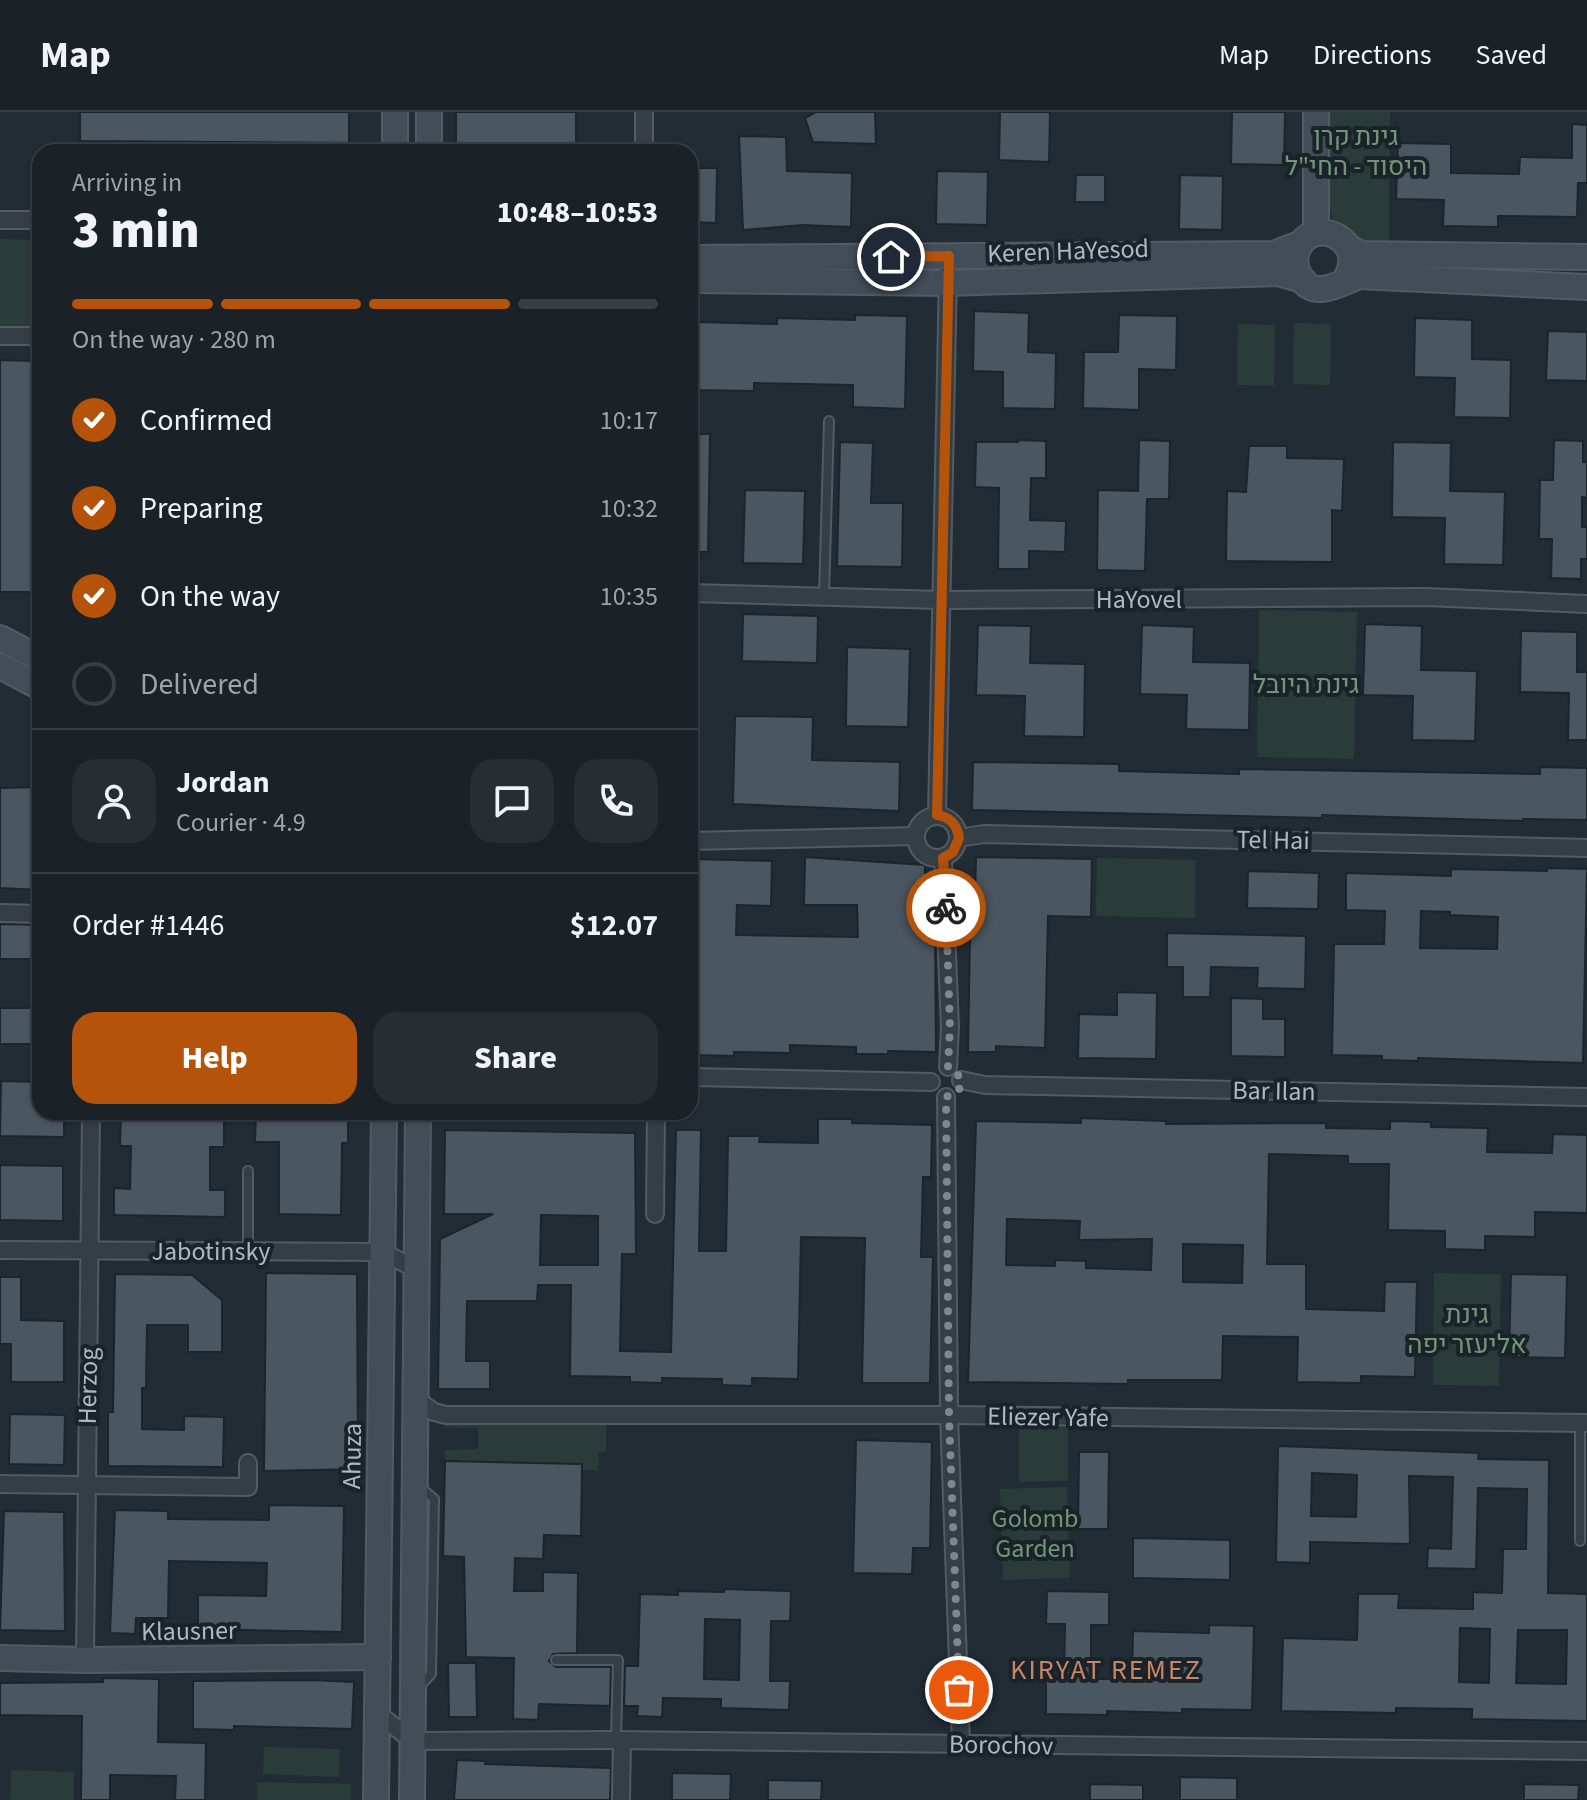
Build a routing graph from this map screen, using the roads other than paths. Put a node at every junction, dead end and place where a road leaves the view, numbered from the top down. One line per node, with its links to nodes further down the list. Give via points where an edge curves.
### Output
1 (395, 112): 5 (street)
2 (429, 112): 6 (street)
3 (644, 112): 7 (street)
4 (1316, 112): 10 (street)
5 (395, 144)
6 (429, 144)
7 (644, 144)
8 (0, 220): 9 (street)
9 (32, 220)
10 (1308, 239): 11 (street, via 1335,235); 12 (street, Keren HaYesod, via 1273,254); 16 (street, via 1295,263)
11 (1348, 247): 13 (street, via 1361,254); 17 (street, via 1352,265)
12 (949, 256): 14 (street, Keren HaYesod); 18 (street)
13 (1587, 257)
14 (698, 258)
15 (698, 280): 18 (street, Keren HaYesod)
16 (1303, 280): 17 (street, via 1318,289); 18 (street, Keren HaYesod, via 1278,273)
17 (1344, 281): 19 (street, via 1359,276)
18 (947, 283): 25 (street)
19 (1587, 287)
20 (0, 336): 21 (street)
21 (32, 336)
22 (829, 421): 24 (lane)
23 (698, 593): 24 (street, HaYovel)
24 (824, 596): 25 (street, HaYovel)
25 (941, 600): 26 (street, HaYovel, via 1425,597); 31 (street)
26 (1587, 604)
27 (0, 638): 28 (street)
28 (32, 655)
29 (0, 666): 30 (street)
30 (32, 683)
31 (937, 815): 32 (street, via 926,818); 33 (street, via 949,818)
32 (916, 836): 34 (street); 36 (street, via 926,854)
33 (959, 838): 35 (street, Tel Hai, via 984,834); 36 (street, via 953,852)
34 (698, 841)
35 (1587, 848)
36 (943, 858): 39 (street)
37 (0, 913): 38 (street)
38 (32, 914)
39 (948, 1067): 41 (street); 42 (street, via 938,1069)
40 (698, 1077): 42 (street)
41 (961, 1080): 43 (street, via 959,1090); 44 (street, Bar Ilan, via 985,1085)
42 (931, 1082): 43 (street, via 937,1094)
43 (946, 1097): 57 (street)
44 (1587, 1097)
45 (91, 1120): 52 (street, Herzog)
46 (384, 1120): 54 (street, Ahuza)
47 (418, 1120): 55 (street)
48 (656, 1120): 50 (street)
49 (248, 1171): 53 (lane)
50 (655, 1214)
51 (0, 1250): 52 (street, Jabotinsky)
52 (89, 1250): 53 (street, Jabotinsky); 61 (street, Herzog)
53 (248, 1251): 54 (street, Jabotinsky)
54 (382, 1252): 55 (street, Jabotinsky); 63 (street, Ahuza)
55 (418, 1270): 56 (street)
56 (417, 1400): 57 (street, Eliezer Yafe, via 446,1415); 69 (street)
57 (949, 1415): 58 (street, Eliezer Yafe); 70 (street)
58 (1584, 1423): 62 (lane)
59 (248, 1463): 61 (street, via 248,1487)
60 (0, 1484): 61 (street)
61 (87, 1484): 65 (street, Herzog)
62 (1580, 1541)
63 (378, 1657): 65 (street, Klausner); 67 (street, Ahuza)
64 (0, 1658): 65 (street, Klausner)
65 (85, 1660)
66 (556, 1660): 68 (lane, via 618,1660)
67 (377, 1713): 69 (street); 72 (street, Ahuza)
68 (619, 1740): 69 (street, Borochov); 70 (street, Borochov); 74 (street)
69 (413, 1741): 73 (street)
70 (961, 1745): 71 (street, Borochov)
71 (1587, 1751)
72 (376, 1800)
73 (412, 1800)
74 (621, 1800)

